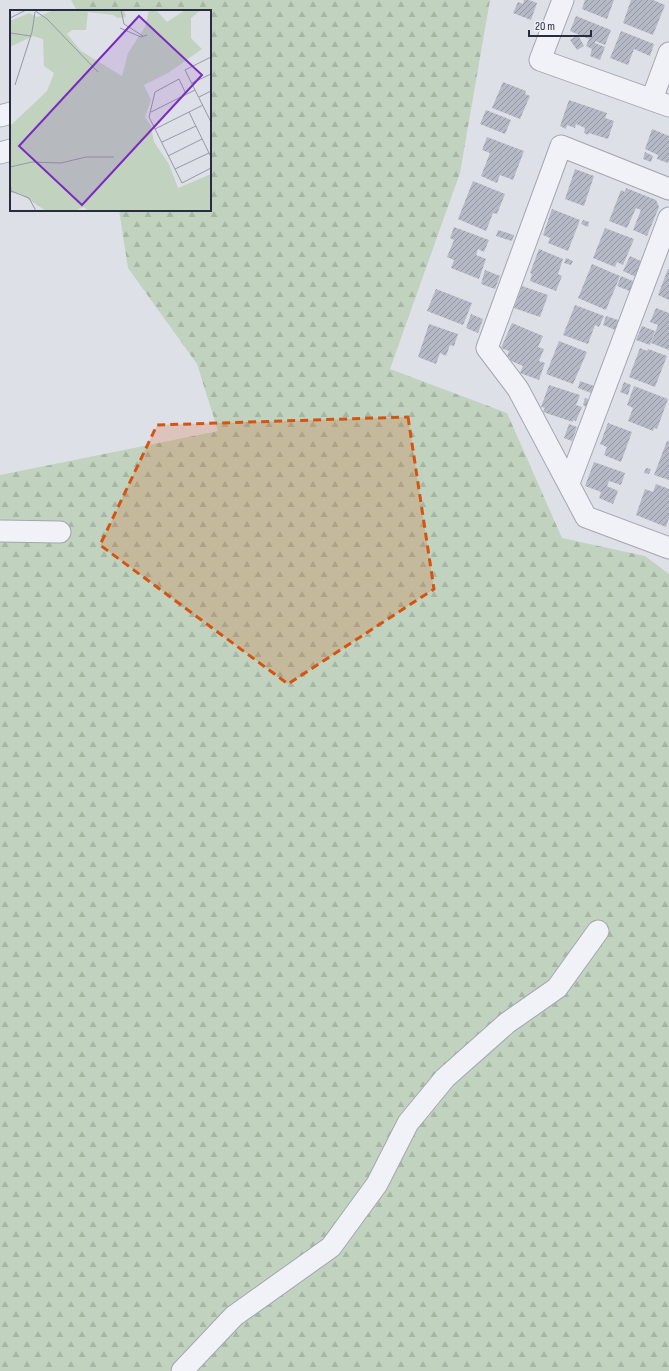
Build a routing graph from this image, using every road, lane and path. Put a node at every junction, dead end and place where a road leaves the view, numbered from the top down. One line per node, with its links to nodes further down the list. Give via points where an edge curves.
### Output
1 (562, 0): 3 (street, via 540,60)
2 (669, 53): 3 (street)
3 (660, 103)
4 (10, 113): 5 (street)
5 (0, 116)
6 (10, 150): 7 (street)
7 (0, 153)
8 (669, 190): 10 (street, via 561,146 487,348 518,389)
9 (669, 218): 10 (street)
10 (569, 483): 13 (street, via 586,517)
11 (0, 531): 12 (street)
12 (60, 532)
13 (669, 548)
14 (598, 931): 15 (street, via 557,988 507,1023 445,1078 408,1123 377,1184 331,1247 234,1316)
15 (182, 1371)

